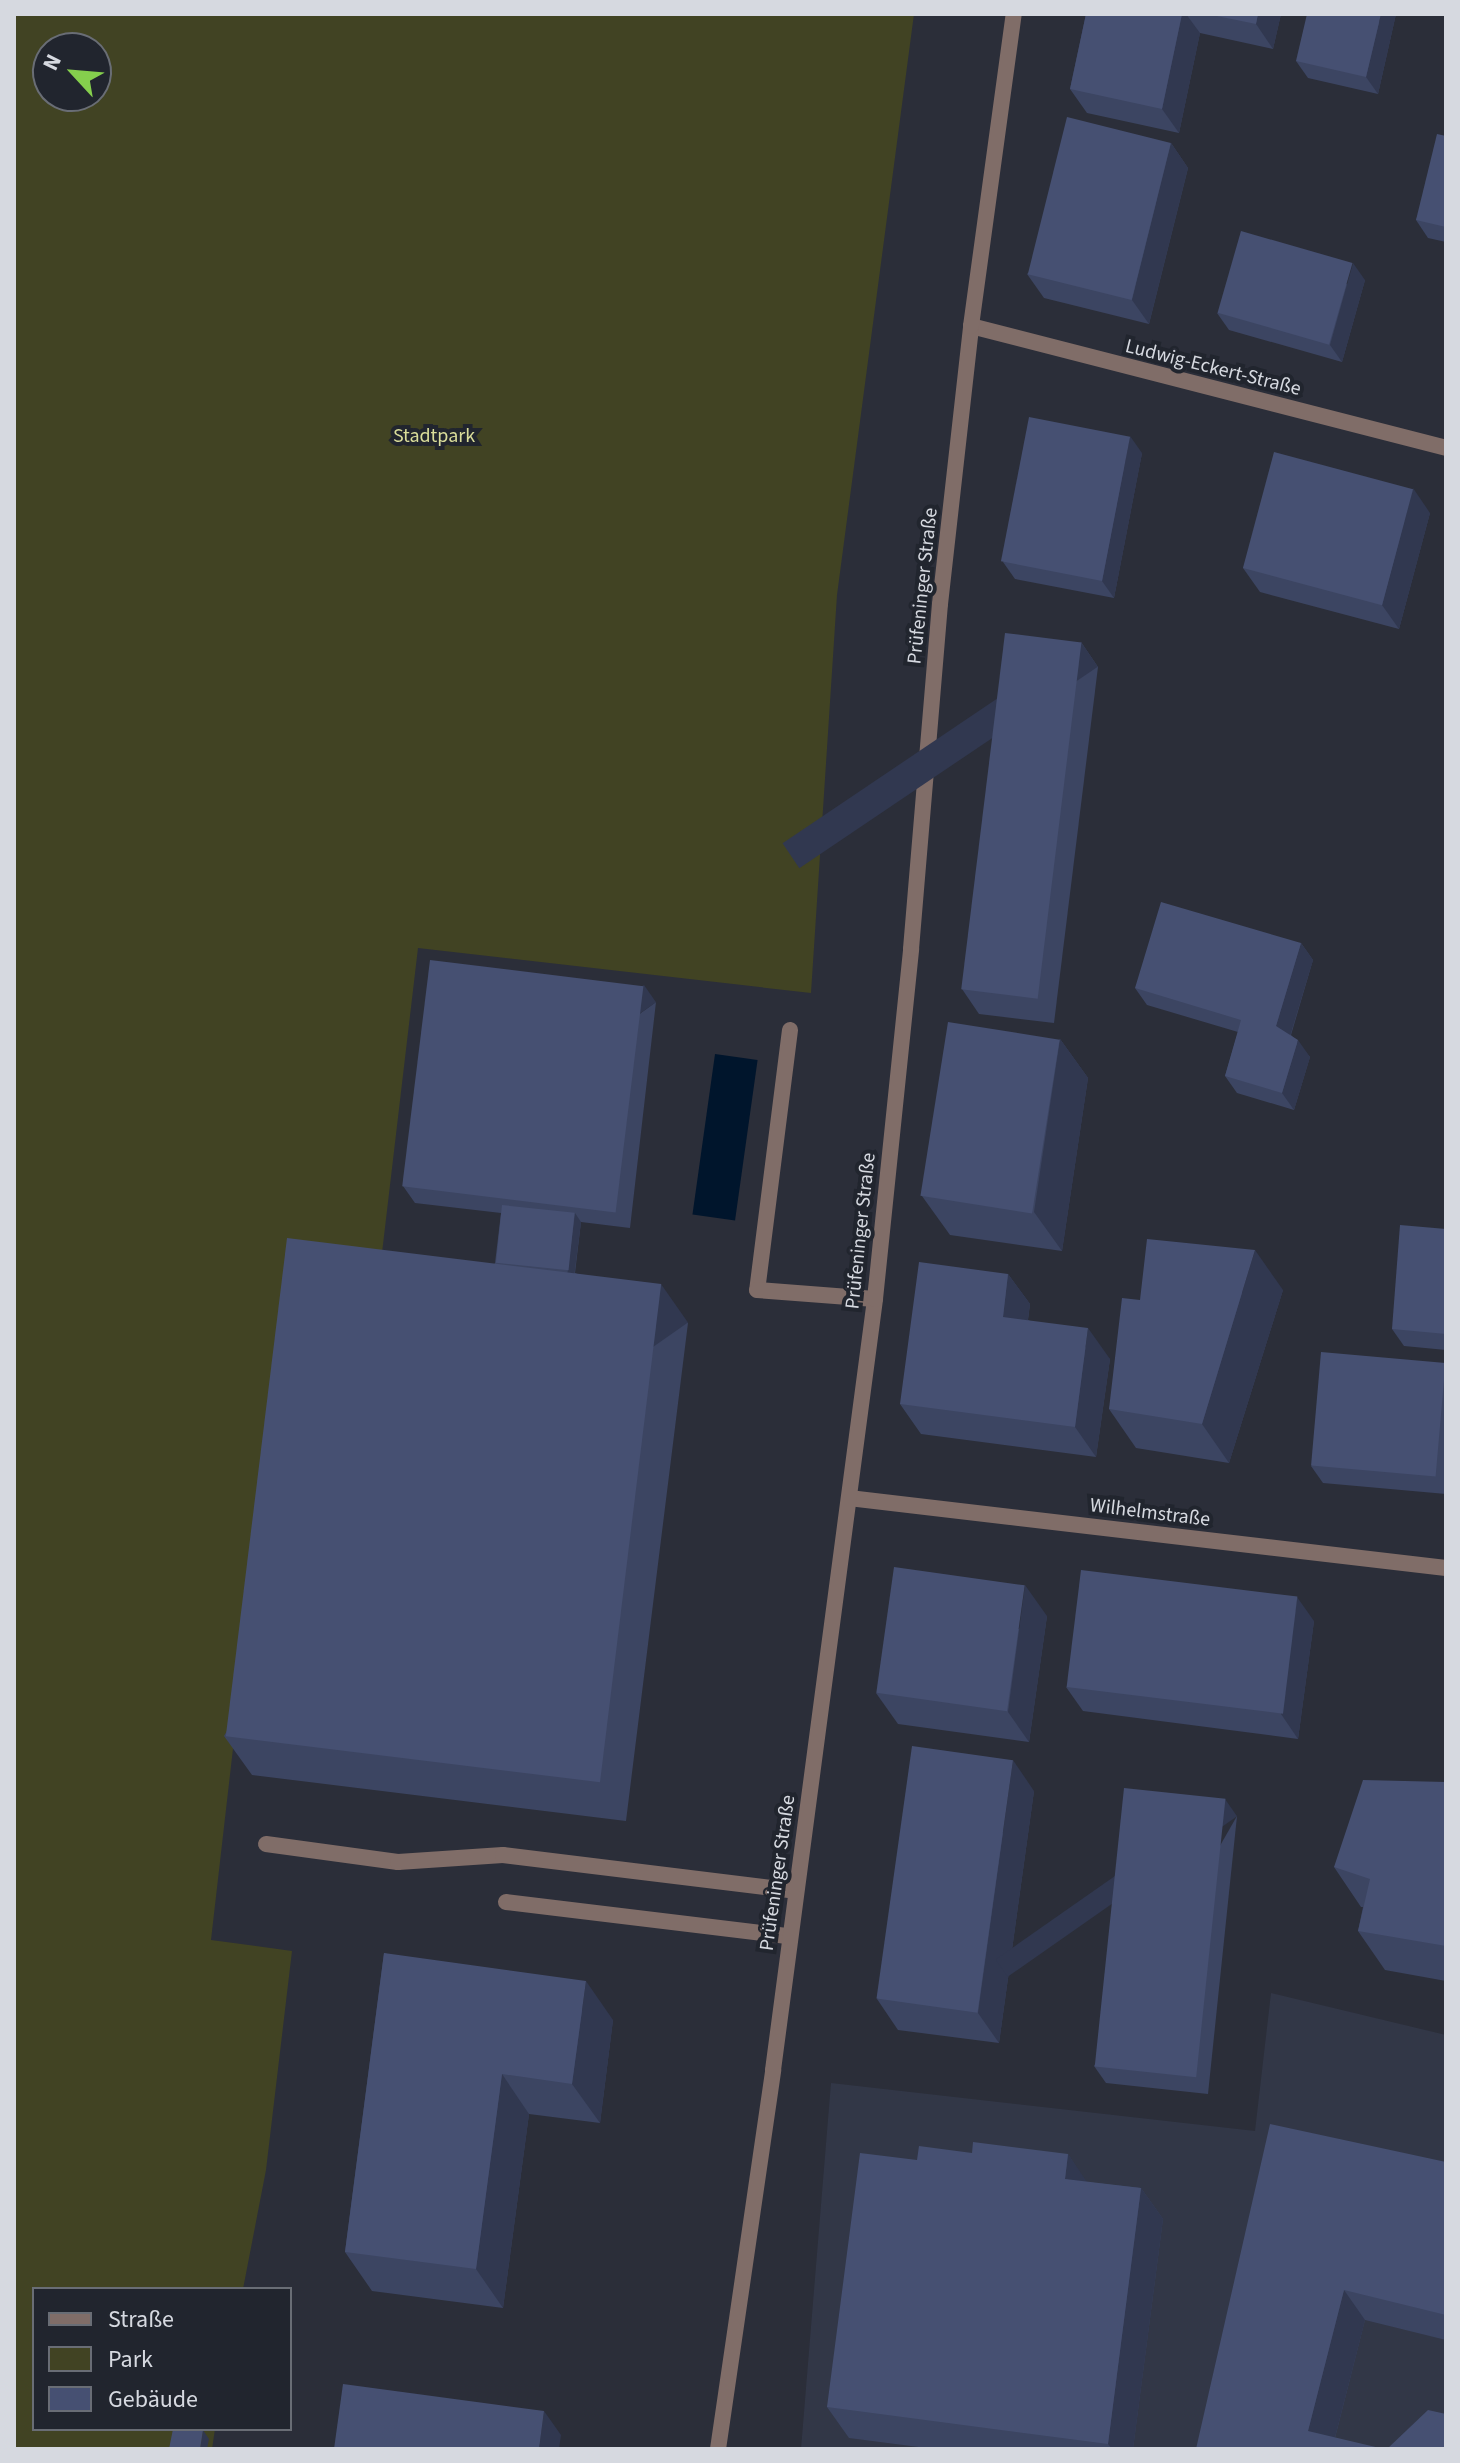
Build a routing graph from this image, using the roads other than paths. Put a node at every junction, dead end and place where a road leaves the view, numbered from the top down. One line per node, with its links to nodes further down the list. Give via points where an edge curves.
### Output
1 (1014, 14): 2 (street, Prüfeninger Straße)
2 (971, 326): 3 (street, Ludwig-Eckert-Straße); 5 (street, Prüfeninger Straße)
3 (1446, 448)
4 (790, 1030): 5 (street, via 757,1290)
5 (875, 1299): 6 (street, Prüfeninger Straße)
6 (849, 1498): 7 (street, Wilhelmstraße); 9 (street, Prüfeninger Straße)
7 (1446, 1568)
8 (266, 1844): 9 (street, via 398,1862 503,1855)
9 (795, 1891): 11 (street, Prüfeninger Straße)
10 (506, 1902): 11 (street)
11 (789, 1936): 12 (street, Prüfeninger Straße)
12 (718, 2449)

